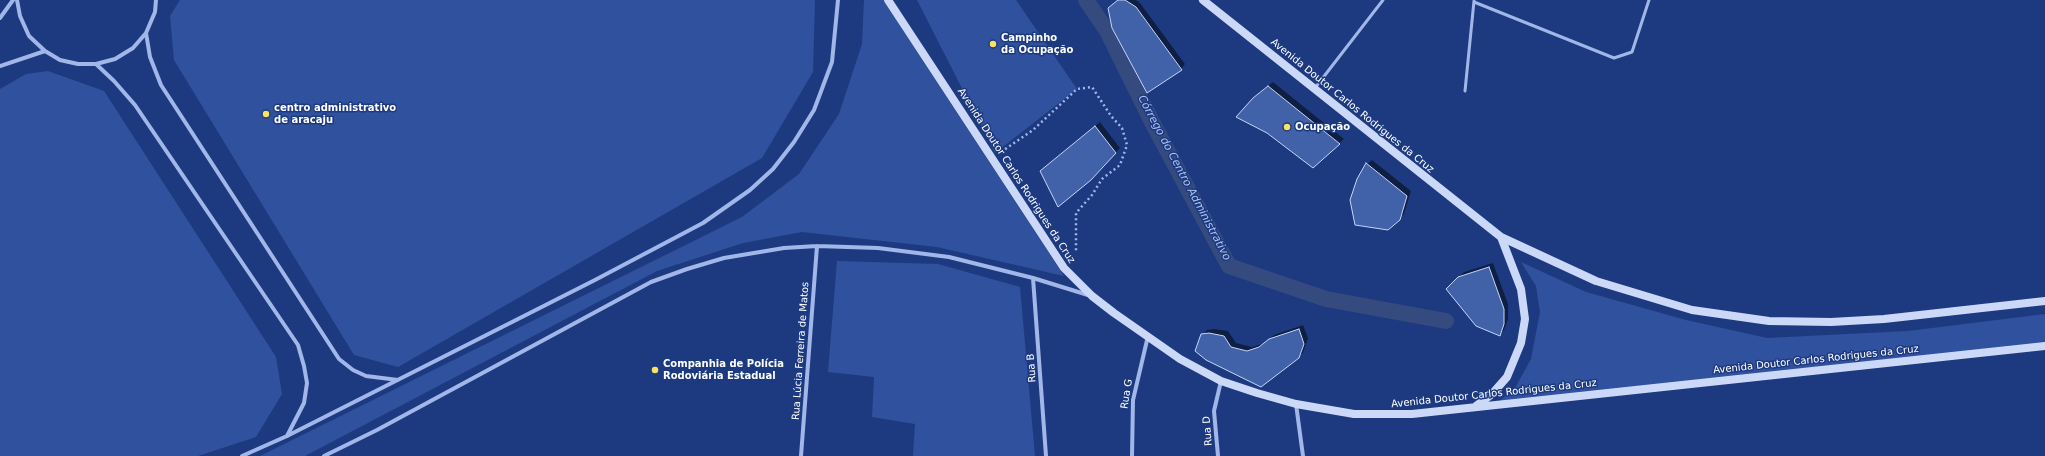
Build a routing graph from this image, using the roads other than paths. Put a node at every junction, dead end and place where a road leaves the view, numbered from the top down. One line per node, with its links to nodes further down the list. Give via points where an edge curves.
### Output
1 (13, 0): 10 (street)
2 (17, 0): 12 (street, via 20,16 29,36)
3 (156, 0): 11 (street, via 155,12)
4 (838, 0): 24 (street, via 832,62 814,110 773,169 750,190 703,223)
5 (888, 0): 20 (main road, Avenida Doutor Carlos Rodrigues da Cruz, via 1064,268)
6 (1204, 0): 15 (main road, Avenida Doutor Carlos Rodrigues da Cruz)
7 (1383, 0): 15 (lane)
8 (1649, 0): 9 (lane, via 1632,52 1614,58)
9 (1474, 1): 16 (lane)
10 (0, 18)
11 (146, 32): 13 (street, via 132,48 115,59); 24 (street, via 150,57 161,85 339,358 353,370 366,376)
12 (45, 51): 13 (street, via 60,60); 14 (street)
13 (96, 64): 28 (street, via 135,105 298,345 307,383 304,403)
14 (0, 66)
15 (1315, 88): 17 (main road, Avenida Doutor Carlos Rodrigues da Cruz)
16 (1465, 91)
17 (1501, 237): 21 (main road, Avenida Doutor Carlos Rodrigues da Cruz, via 1596,281 1692,310 1762,320 1831,322 1884,319); 27 (main road, via 1521,289 1525,319 1521,343 1507,377 1492,394)
18 (817, 246): 19 (street, via 878,248 949,257); 30 (street, via 784,248 724,258 651,282 378,430); 31 (street, Rua Lúcia Ferreira de Matos)
19 (1033, 278): 20 (street); 32 (street, Rua B)
20 (1092, 296): 22 (main road, Avenida Doutor Carlos Rodrigues da Cruz)
21 (2045, 300)
22 (1148, 336): 25 (main road, Avenida Doutor Carlos Rodrigues da Cruz, via 1180,359); 33 (street, Rua G, via 1133,400)
23 (2045, 346): 27 (main road, Avenida Doutor Carlos Rodrigues da Cruz)
24 (399, 380): 28 (street)
25 (1221, 381): 26 (main road, Avenida Doutor Carlos Rodrigues da Cruz); 34 (street, Rua D, via 1214,411)
26 (1296, 404): 27 (main road, Avenida Doutor Carlos Rodrigues da Cruz, via 1371,416); 35 (street)
27 (1475, 407)
28 (287, 436): 29 (street)
29 (242, 456)
30 (324, 456)
31 (801, 456)
32 (1046, 456)
33 (1132, 456)
34 (1218, 456)
35 (1303, 456)

